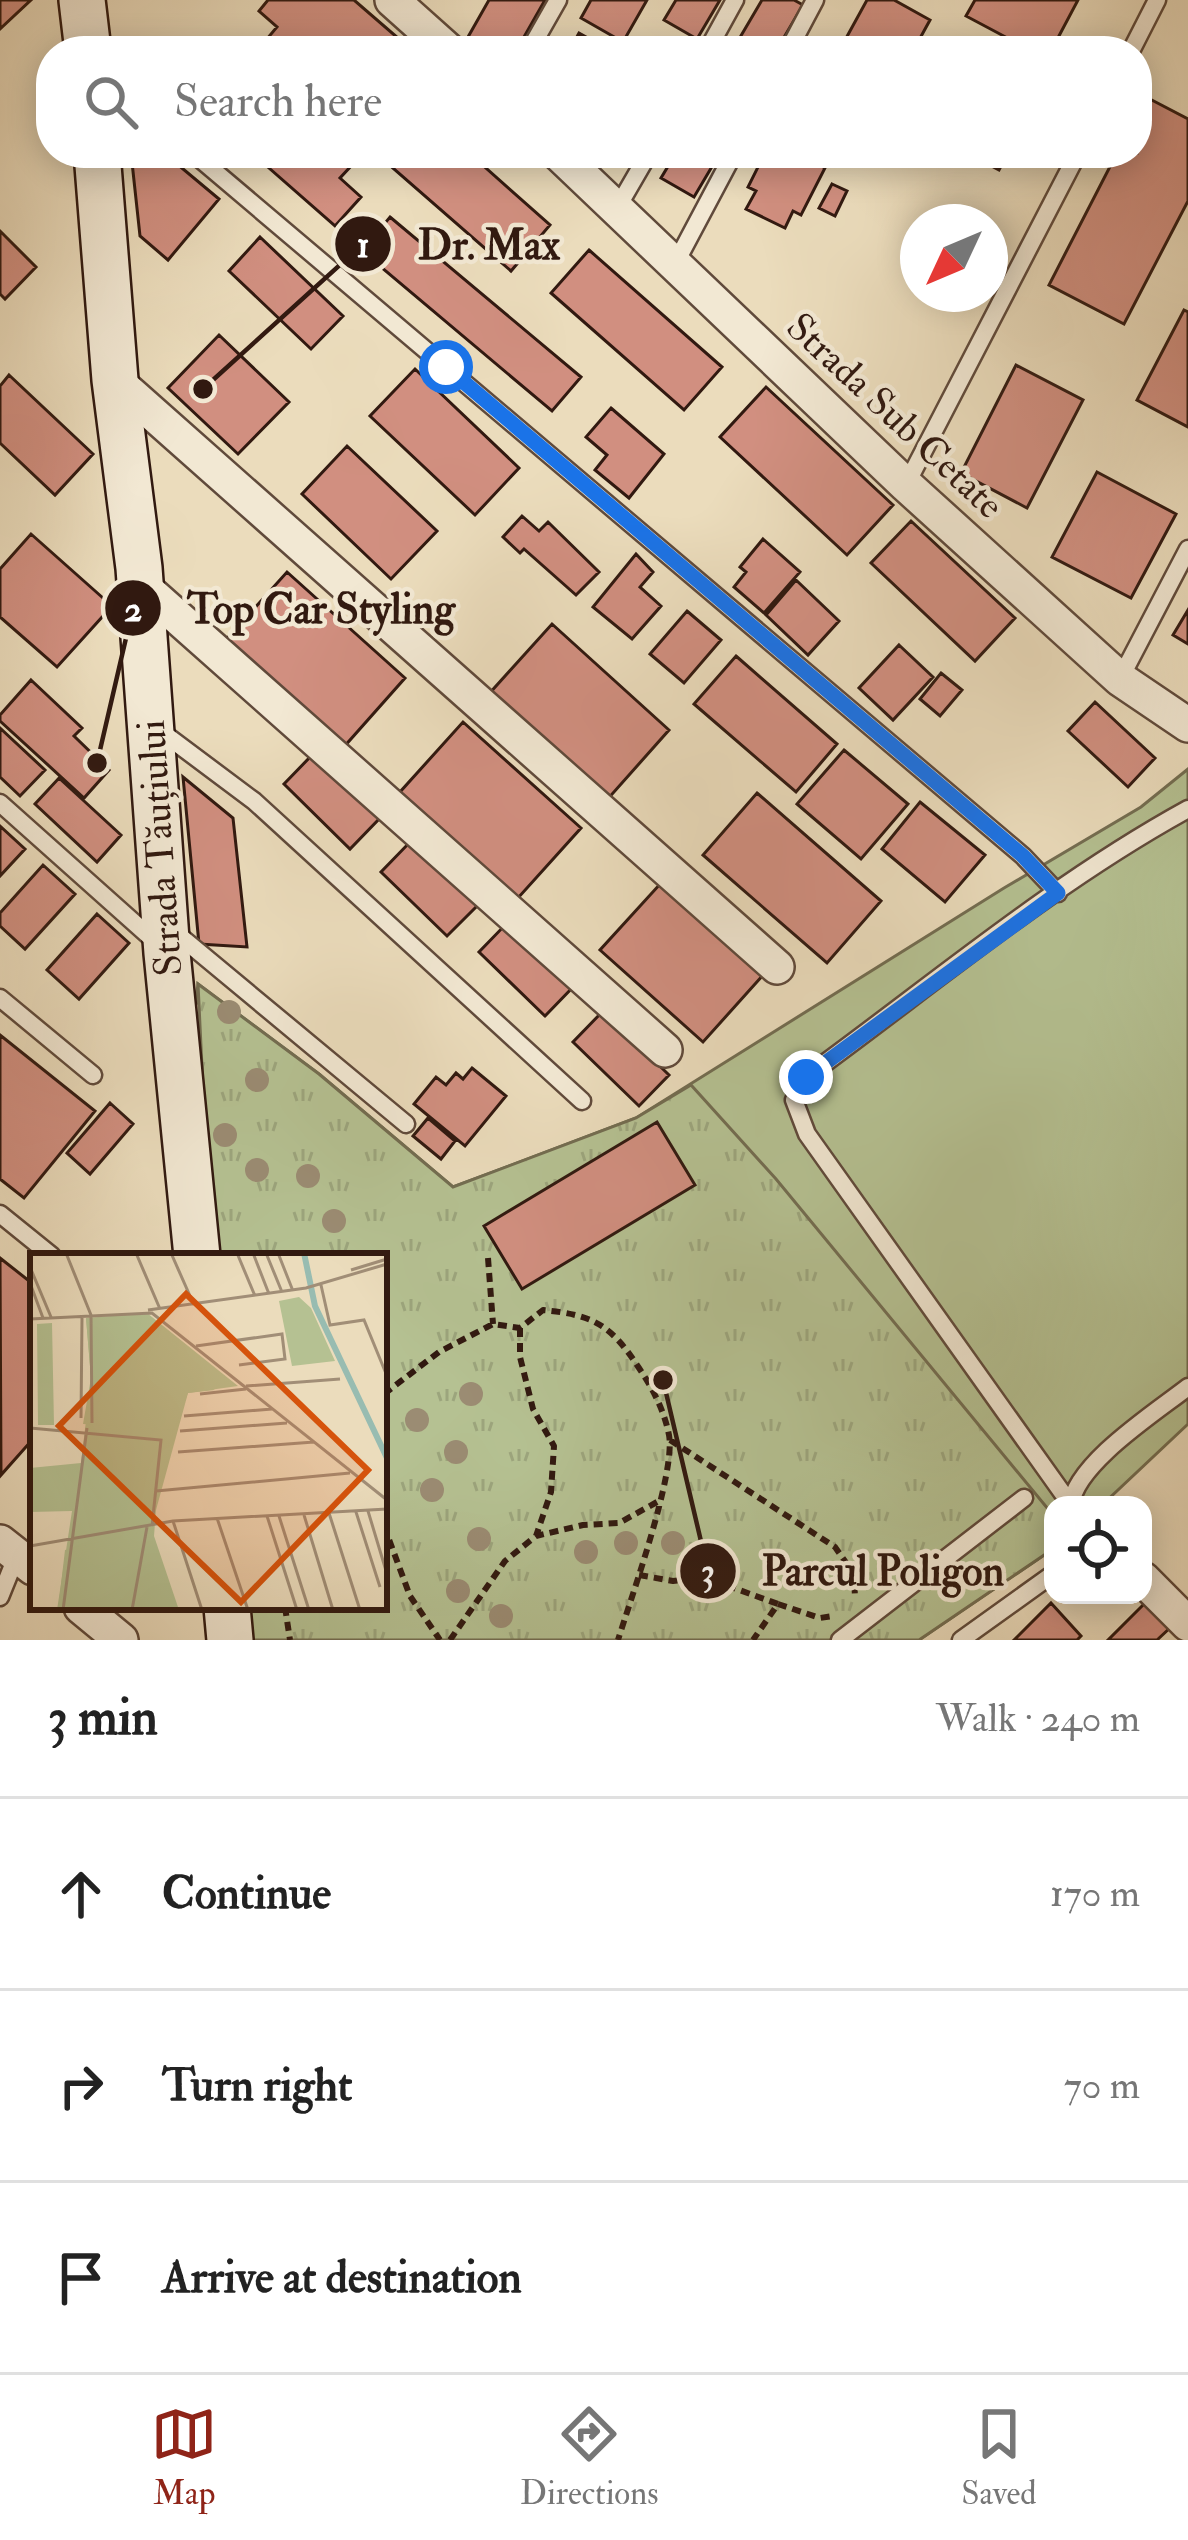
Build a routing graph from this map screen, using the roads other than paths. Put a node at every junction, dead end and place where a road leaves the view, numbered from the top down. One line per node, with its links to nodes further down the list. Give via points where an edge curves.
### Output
1 (82, 0): 7 (main road)
2 (392, 0): 8 (street)
3 (558, 0): 9 (lane)
4 (735, 0): 10 (lane)
5 (815, 0): 11 (lane)
6 (1157, 0): 12 (lane)
7 (86, 36)
8 (432, 36)
9 (538, 36)
10 (715, 36)
11 (796, 36)
12 (1139, 36)
13 (98, 168): 21 (main road, Strada Tăuțiului)
14 (211, 168): 30 (lane)
15 (573, 168): 19 (street, Strada Sub Cetate)
16 (640, 168): 19 (lane)
17 (726, 168): 20 (lane)
18 (1070, 168): 22 (lane)
19 (616, 210): 20 (street, Strada Sub Cetate)
20 (674, 267): 22 (street, Strada Sub Cetate)
21 (116, 380): 24 (main road, Strada Tăuțiului); 32 (street)
22 (906, 485): 25 (street, Strada Sub Cetate)
23 (1188, 549): 25 (lane)
24 (140, 584): 26 (main road, Strada Tăuțiului); 34 (street)
25 (1120, 679): 27 (street, Strada Sub Cetate)
26 (151, 724): 31 (main road, Strada Tăuțiului); 36 (lane, via 254,801)
27 (1188, 724)
28 (0, 803): 31 (lane)
29 (1188, 809): 30 (lane)
30 (1058, 893): 41 (lane, via 806,1077 794,1100 807,1134 1071,1505 1079,1482 1110,1449)
31 (166, 939): 37 (lane); 40 (main road, Strada Tăuțiului)
32 (777, 967)
33 (0, 998): 35 (lane)
34 (665, 1051)
35 (94, 1075)
36 (582, 1101)
37 (406, 1124)
38 (0, 1214): 39 (lane)
39 (48, 1253)
40 (196, 1253)
41 (1188, 1387)
42 (1024, 1498): 52 (lane)
43 (17, 1555): 46 (lane)
44 (1044, 1580): 53 (lane)
45 (1152, 1588): 49 (street)
46 (0, 1597)
47 (85, 1610): 50 (street)
48 (227, 1610): 51 (main road)
49 (1188, 1624)
50 (122, 1640)
51 (230, 1640)
52 (840, 1640)
53 (961, 1640)

